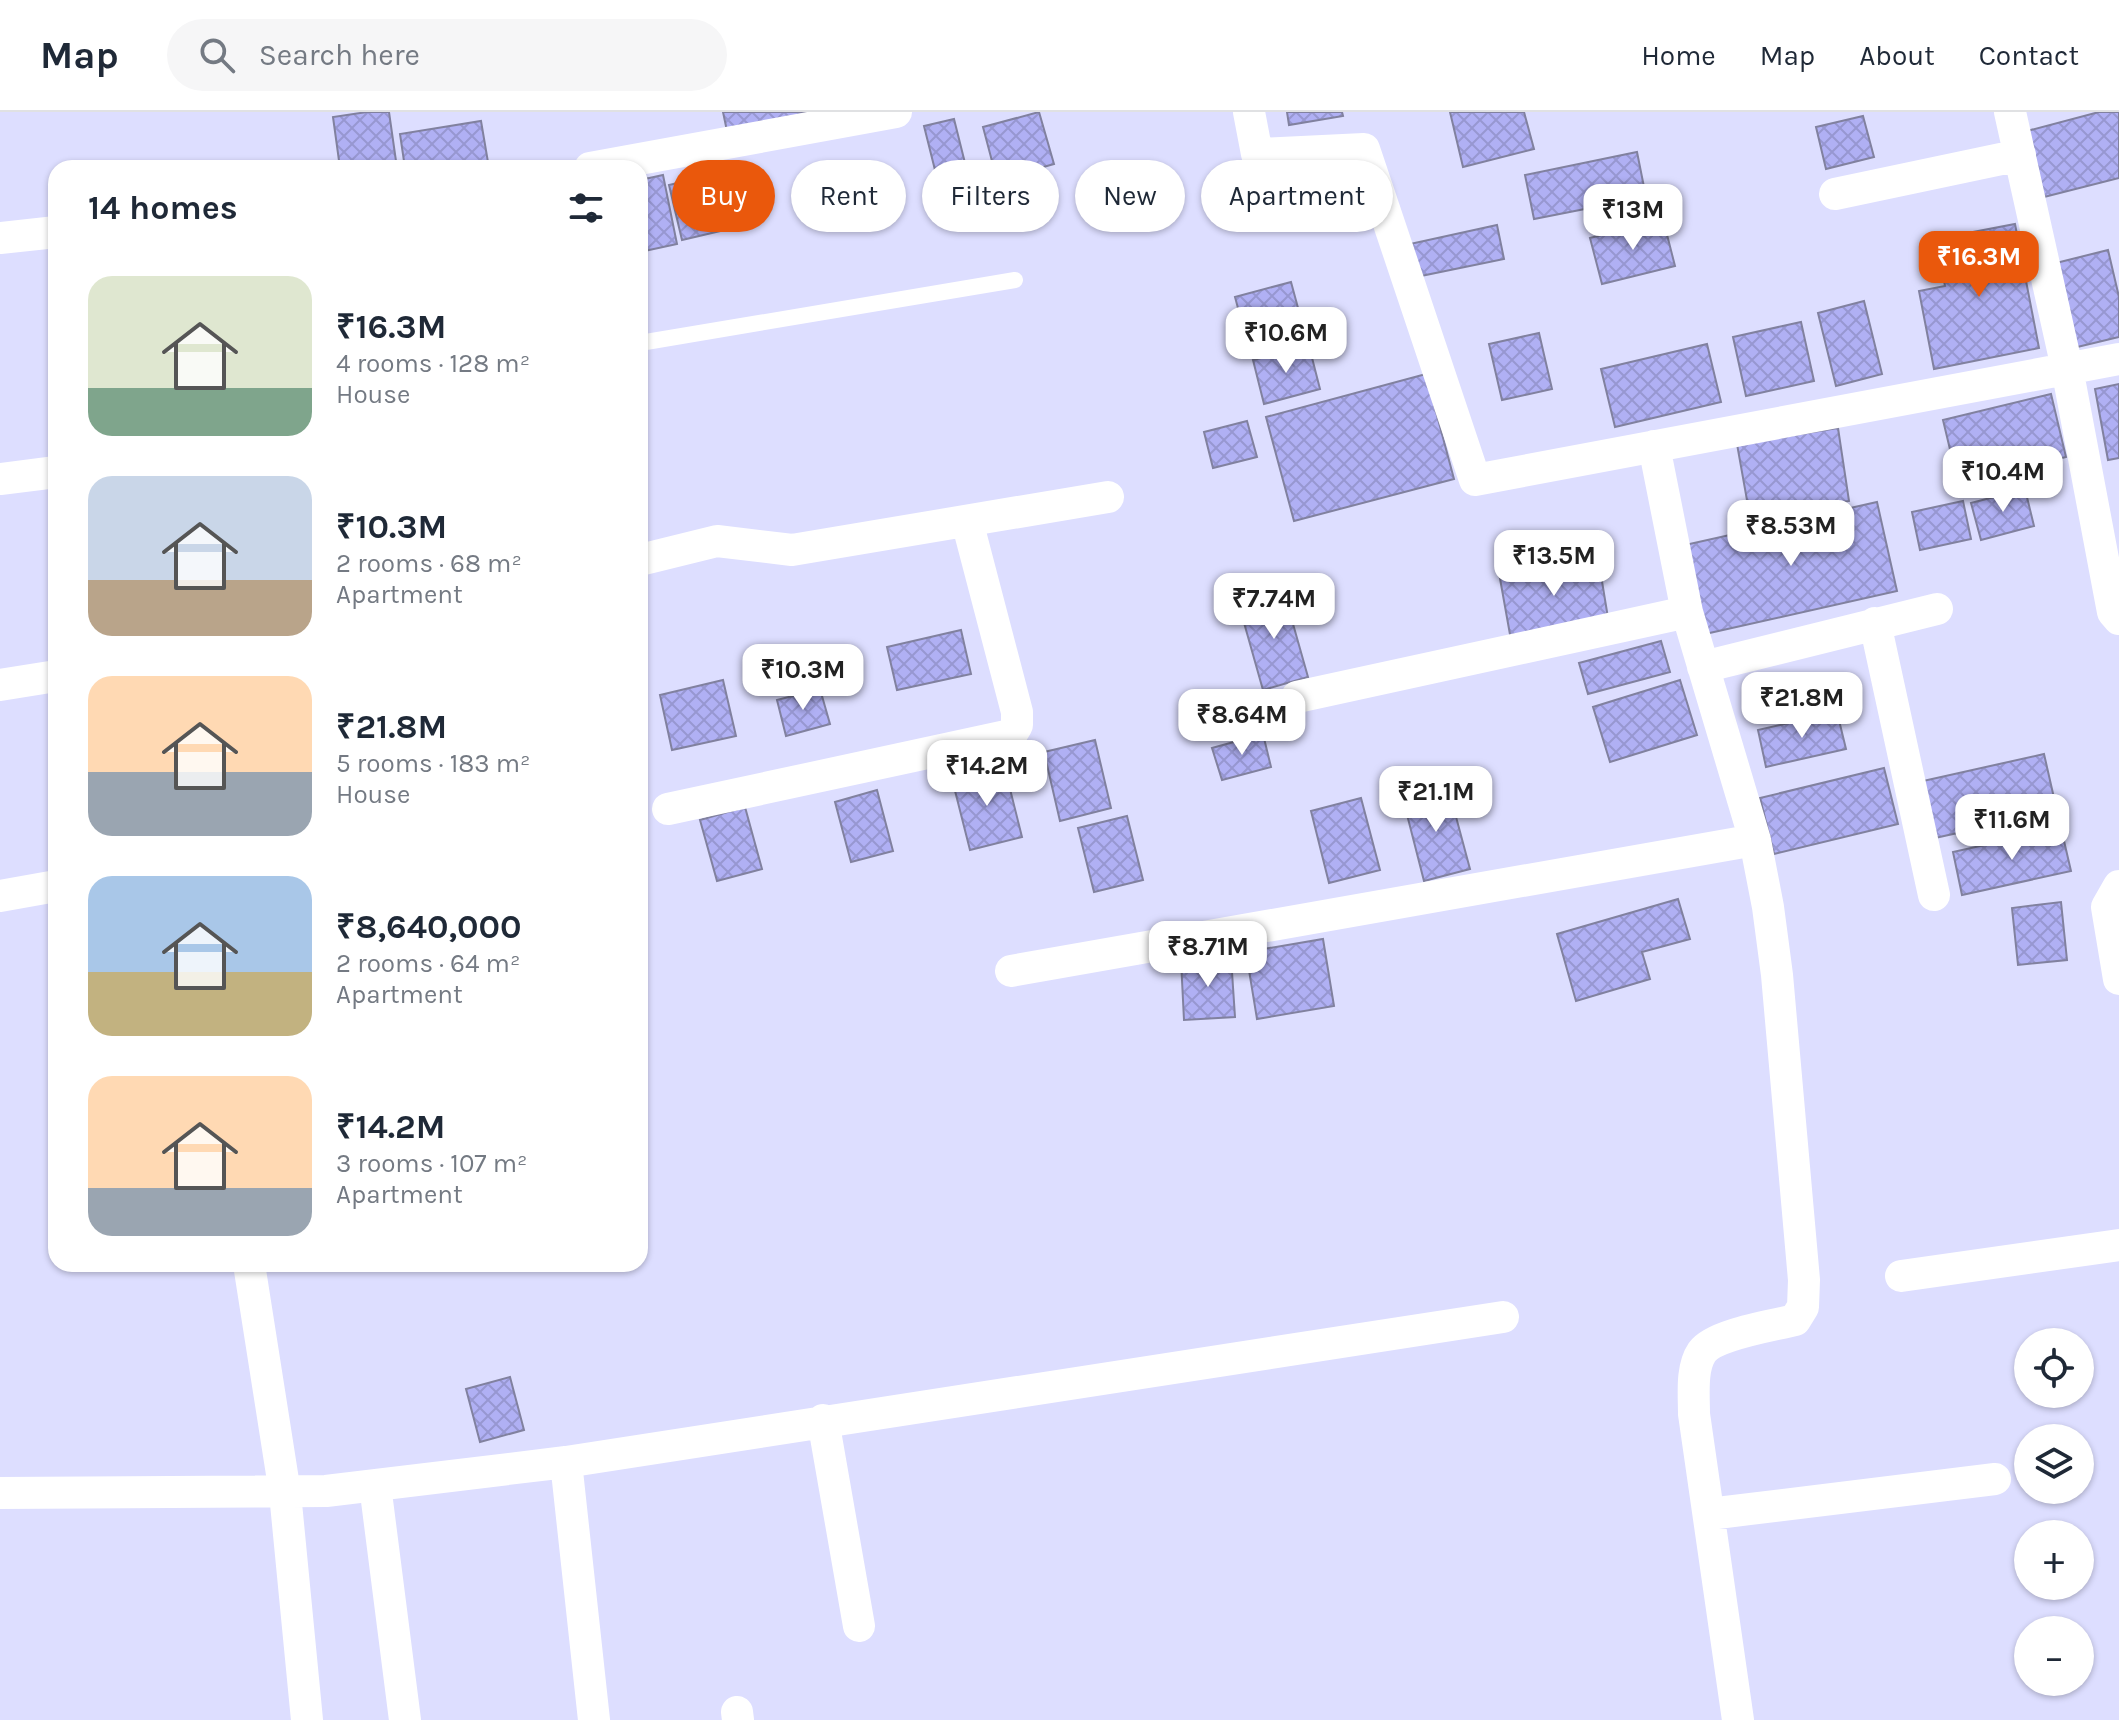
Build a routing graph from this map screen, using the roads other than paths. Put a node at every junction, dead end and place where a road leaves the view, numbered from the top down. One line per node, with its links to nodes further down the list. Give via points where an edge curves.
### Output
1 (896, 112): 5 (street)
2 (1249, 112): 13 (street, via 1257,154 1364,149 1475,480)
3 (2010, 112): 4 (street)
4 (2020, 155): 6 (street); 12 (street)
5 (634, 160)
6 (1835, 194)
7 (48, 233): 8 (street)
8 (0, 238)
9 (1015, 280): 10 (lane)
10 (648, 342)
11 (2119, 359): 12 (street)
12 (2067, 368): 13 (street); 21 (street, via 2113,612)
13 (1654, 446): 20 (street)
14 (48, 473): 15 (street)
15 (0, 479)
16 (1108, 497): 17 (street)
17 (967, 521): 18 (street, via 792,550 717,541); 27 (street, via 1015,703 1018,720 1011,735)
18 (648, 558)
19 (1937, 609): 22 (street)
20 (1687, 612): 23 (street); 26 (street)
21 (2119, 619)
22 (1875, 623): 23 (street); 31 (street)
23 (1703, 667): 28 (street)
24 (48, 677): 25 (street)
25 (0, 685)
26 (1297, 697)
27 (668, 809)
28 (1755, 840): 33 (street); 45 (street, via 1777,975 1803,1307 1795,1320 1712,1342 1700,1354 1694,1414)
29 (2119, 886): 34 (street, via 2107,907)
30 (48, 887): 32 (street)
31 (1934, 895)
32 (0, 896)
33 (1011, 971)
34 (2119, 979)
35 (2119, 1245): 37 (street)
36 (250, 1272): 44 (street)
37 (1901, 1276)
38 (1503, 1317): 39 (street)
39 (823, 1420): 40 (street); 46 (street)
40 (566, 1462): 42 (street); 49 (street)
41 (1995, 1479): 45 (street)
42 (375, 1485): 44 (street); 48 (street)
43 (0, 1493): 44 (street)
44 (285, 1493): 47 (street)
45 (1709, 1514): 50 (street)
46 (859, 1626)
47 (307, 1720)
48 (405, 1720)
49 (594, 1720)
50 (1738, 1720)

